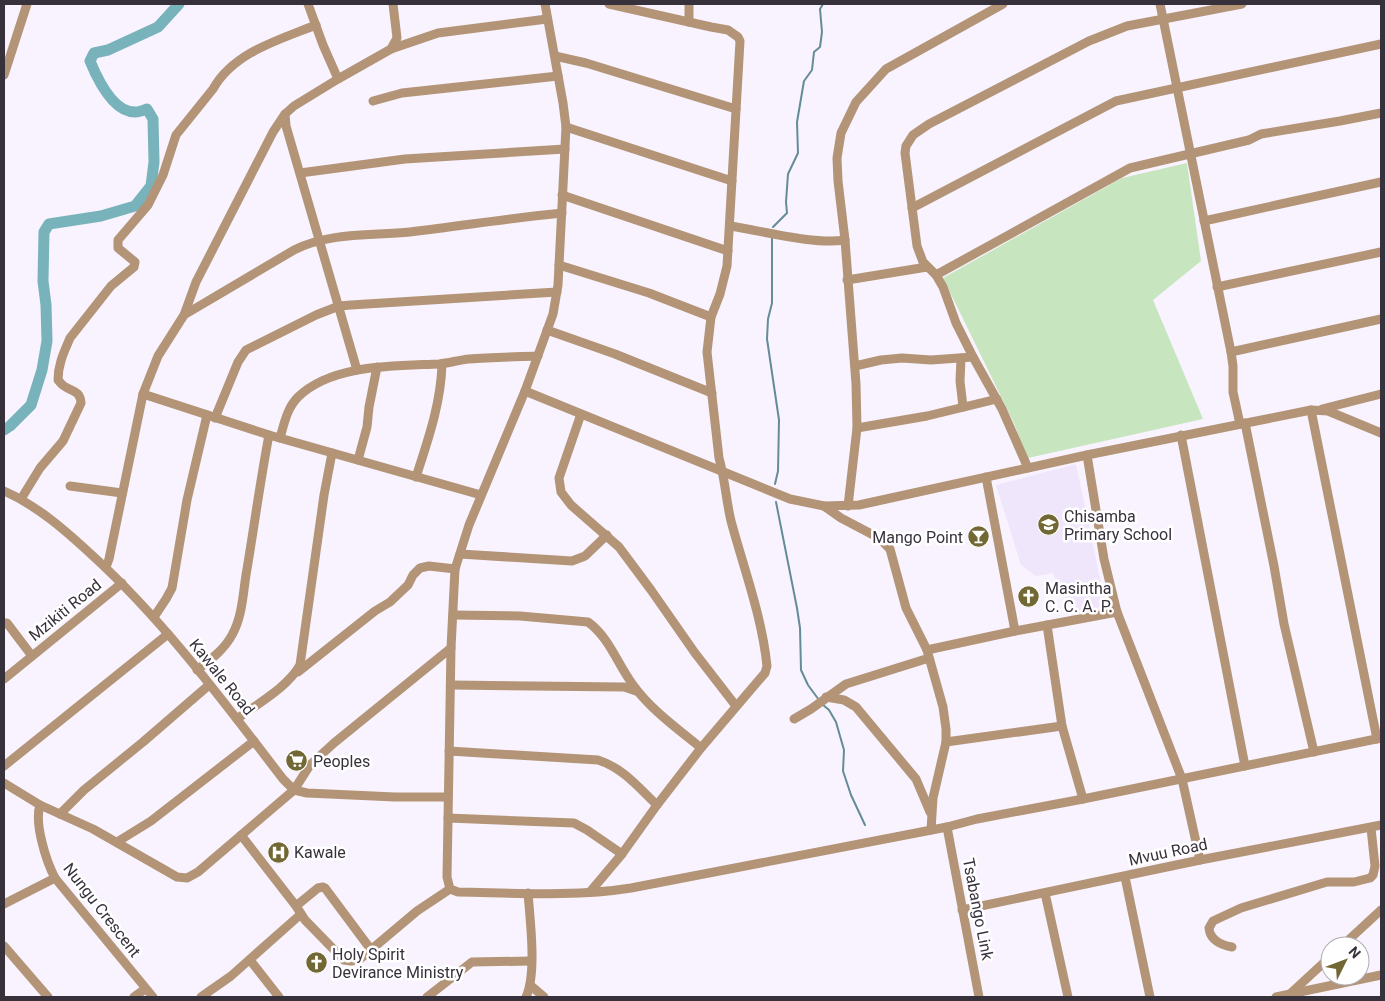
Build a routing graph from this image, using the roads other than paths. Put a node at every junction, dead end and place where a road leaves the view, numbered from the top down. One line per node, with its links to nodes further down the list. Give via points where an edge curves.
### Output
1 (27, 4): 17 (street)
2 (308, 4): 13 (street)
3 (393, 4): 15 (street, via 397,38)
4 (544, 4): 10 (street)
5 (609, 4): 12 (street)
6 (689, 4): 12 (street)
7 (1003, 4): 36 (street, via 886,69 856,102 841,133 837,158)
8 (1160, 4): 11 (street)
9 (1242, 4): 11 (street)
10 (547, 19): 15 (street, via 438,33); 16 (street)
11 (1163, 20): 20 (street); 32 (street, via 1128,26 1089,41 918,131 909,140 905,153)
12 (688, 22): 22 (street, via 728,30 738,37)
13 (316, 25): 19 (street); 85 (street, via 258,49 235,63 176,135 163,175 148,204 118,240 118,248 135,262 134,267 111,286 70,338 60,360 58,380 64,387 76,391 81,402 63,440)
14 (1381, 44): 20 (street)
15 (391, 49): 19 (street)
16 (555, 56): 18 (street); 22 (street)
17 (4, 75)
18 (558, 76): 21 (street, via 402,93); 25 (street)
19 (338, 79): 24 (street)
20 (1176, 88): 27 (street); 32 (street, via 1116,101)
21 (373, 101)
22 (736, 109): 29 (street)
23 (1381, 113): 27 (street, via 1261,134)
24 (285, 114): 28 (street); 47 (street, via 196,282)
25 (566, 127): 26 (street); 29 (street)
26 (565, 149): 28 (street, via 405,159); 31 (street)
27 (1191, 154): 34 (street); 42 (street, via 1142,164 1115,175)
28 (300, 173): 37 (street)
29 (732, 181): 35 (street)
30 (1381, 182): 34 (street)
31 (562, 195): 33 (street); 38 (street)
32 (912, 208): 41 (street, via 918,246)
33 (562, 213): 37 (street); 40 (street)
34 (1204, 221): 44 (street)
35 (730, 226): 36 (street, via 808,239); 38 (street)
36 (845, 240): 43 (street)
37 (320, 241): 46 (street); 47 (street, via 294,250)
38 (728, 251): 48 (street, via 724,281)
39 (1381, 252): 44 (street)
40 (559, 264): 45 (street); 48 (street)
41 (927, 267): 42 (street); 43 (street)
42 (936, 275): 53 (street)
43 (847, 280): 56 (street)
44 (1217, 287): 51 (street)
45 (558, 292): 46 (street); 50 (street)
46 (339, 306): 58 (street); 67 (street, via 246,350)
47 (184, 315): 61 (street, via 158,356)
48 (711, 317): 60 (street, via 707,352)
49 (1381, 319): 51 (street)
50 (547, 330): 52 (street); 60 (street)
51 (1231, 352): 68 (street, via 1233,392)
52 (538, 356): 55 (street, via 471,359); 59 (street)
53 (973, 357): 54 (street); 63 (street)
54 (961, 358): 56 (street, via 902,358); 64 (street)
55 (442, 364): 57 (street); 79 (street, via 433,424)
56 (855, 366): 69 (street)
57 (378, 368): 58 (street); 76 (street)
58 (357, 370): 73 (street, via 314,385 299,395 288,410)
59 (525, 391): 66 (street); 84 (street)
60 (712, 393): 78 (street)
61 (143, 394): 67 (street); 83 (street)
62 (1381, 394): 65 (street)
63 (997, 399): 64 (street); 77 (street)
64 (963, 407): 69 (street)
65 (1315, 410): 68 (street); 70 (street, via 1340,416); 114 (street)
66 (581, 414): 78 (street); 88 (street, via 559,484 565,499)
67 (211, 416): 71 (street); 95 (street, via 187,500 172,588)
68 (1243, 424): 72 (street); 119 (street)
69 (857, 428): 87 (street)
70 (1381, 433)
71 (269, 435): 73 (street); 103 (street, via 238,620 227,643)
72 (1181, 435): 75 (street); 121 (street)
73 (280, 438): 74 (street)
74 (332, 453): 76 (street); 104 (street, via 302,656)
75 (1087, 455): 77 (street); 93 (street, via 1104,559)
76 (358, 460): 79 (street)
77 (1028, 468): 80 (street)
78 (723, 472): 86 (street, via 790,499); 110 (street, via 731,520 758,617 767,666 765,673)
79 (416, 477): 84 (street)
80 (986, 477): 87 (street); 98 (street)
81 (70, 486): 83 (street)
82 (4, 493): 85 (street, Kawale Road)
83 (122, 493): 90 (street)
84 (481, 495): 89 (street)
85 (21, 499): 90 (street, Kawale Road, via 56,523)
86 (824, 506): 87 (street); 101 (street, via 879,538 890,549 906,608)
87 (848, 506)
88 (607, 535): 89 (street, via 586,556 572,561); 110 (street, via 631,562)
89 (460, 554): 91 (street)
90 (106, 567): 92 (street, Kawale Road)
91 (455, 569): 94 (street); 104 (street, via 420,568 390,602)
92 (122, 583): 95 (street, Kawale Road); 102 (street, Mzikiti Road)
93 (1117, 612): 97 (street); 122 (street)
94 (453, 615): 100 (street); 108 (street, via 588,622 604,640)
95 (154, 617): 99 (street, Kawale Road)
96 (4, 622): 102 (street)
97 (1047, 625): 98 (street); 113 (street)
98 (1015, 631): 101 (street)
99 (168, 634): 103 (street, Kawale Road); 120 (street)
100 (451, 648): 107 (street); 124 (street, via 334,743 310,765)
101 (928, 654): 109 (street, via 854,681); 116 (street, via 943,706)
102 (32, 656): 105 (street, Mzikiti Road)
103 (197, 670): 106 (street, Kawale Road)
104 (296, 673): 111 (street)
105 (4, 679)
106 (210, 685): 111 (street, Kawale Road); 129 (street, via 84,790)
107 (451, 685): 108 (street, via 624,687); 118 (street)
108 (638, 693): 117 (street)
109 (826, 698): 112 (street); 131 (street, via 844,700 856,707 916,779)
110 (736, 706): 117 (street)
111 (237, 719): 115 (street, Kawale Road)
112 (794, 719)
113 (1062, 726): 116 (street); 126 (street)
114 (1379, 738): 119 (street)
115 (254, 741): 124 (street, Kawale Road); 137 (street, via 151,821)
116 (946, 742): 131 (street, via 933,798)
117 (702, 748): 128 (street)
118 (449, 751): 125 (street); 128 (street, via 598,760 621,770)
119 (1314, 752): 121 (street)
120 (4, 766)
121 (1245, 766): 122 (street)
122 (1182, 779): 126 (street); 139 (street)
123 (4, 783): 127 (street)
124 (294, 790): 125 (street); 136 (street)
125 (448, 797): 130 (street)
126 (1083, 799): 133 (street, via 977,818)
127 (40, 805): 129 (street); 141 (street, Nungu Crescent, via 39,826)
128 (657, 805): 138 (street)
129 (60, 814): 137 (street)
130 (448, 818): 138 (street, via 574,823); 142 (street, via 447,877)
131 (932, 819): 135 (street)
132 (1381, 826): 134 (street, Mvuu Road)
133 (947, 827): 135 (street); 148 (street, Tsabango Link)
134 (1371, 828): 139 (street, Mvuu Road); 152 (street, via 1375,866 1370,878 1317,885 1232,911 1213,921 1210,933 1217,942)
135 (932, 830): 143 (street, via 700,876 616,891)
136 (241, 836): 137 (street, via 187,878 172,875); 147 (street)
137 (117, 842)
138 (622, 854): 143 (street)
139 (1200, 860): 140 (street, Mvuu Road)
140 (1125, 877): 144 (street, Mvuu Road); 171 (street)
141 (55, 878): 146 (street); 159 (street, Nungu Crescent)
142 (450, 889): 145 (street, via 458,892); 153 (street, via 417,911)
143 (590, 892): 145 (street)
144 (1045, 892): 148 (street, Mvuu Road); 170 (street)
145 (528, 893): 155 (street)
146 (4, 904)
147 (298, 910): 153 (street, via 344,960 355,961); 153 (street, via 318,888 325,888); 154 (street)
148 (962, 910): 169 (street, Tsabango Link)
149 (1381, 910): 150 (street)
150 (1353, 936)
151 (4, 946): 161 (street)
152 (1232, 947)
153 (372, 951)
154 (250, 960): 164 (street); 165 (street)
155 (531, 961): 158 (street); 166 (street, via 472,962)
156 (1320, 966): 160 (street)
157 (1381, 975): 160 (street)
158 (530, 985): 167 (street); 168 (street)
159 (145, 989): 162 (street); 163 (street, Nungu Crescent)
160 (1291, 993): 172 (street)
161 (48, 997)
162 (134, 997)
163 (153, 997)
164 (201, 997)
165 (279, 997)
166 (427, 997)
167 (526, 997)
168 (544, 997)
169 (980, 997)
170 (1068, 997)
171 (1150, 997)
172 (1276, 997)

